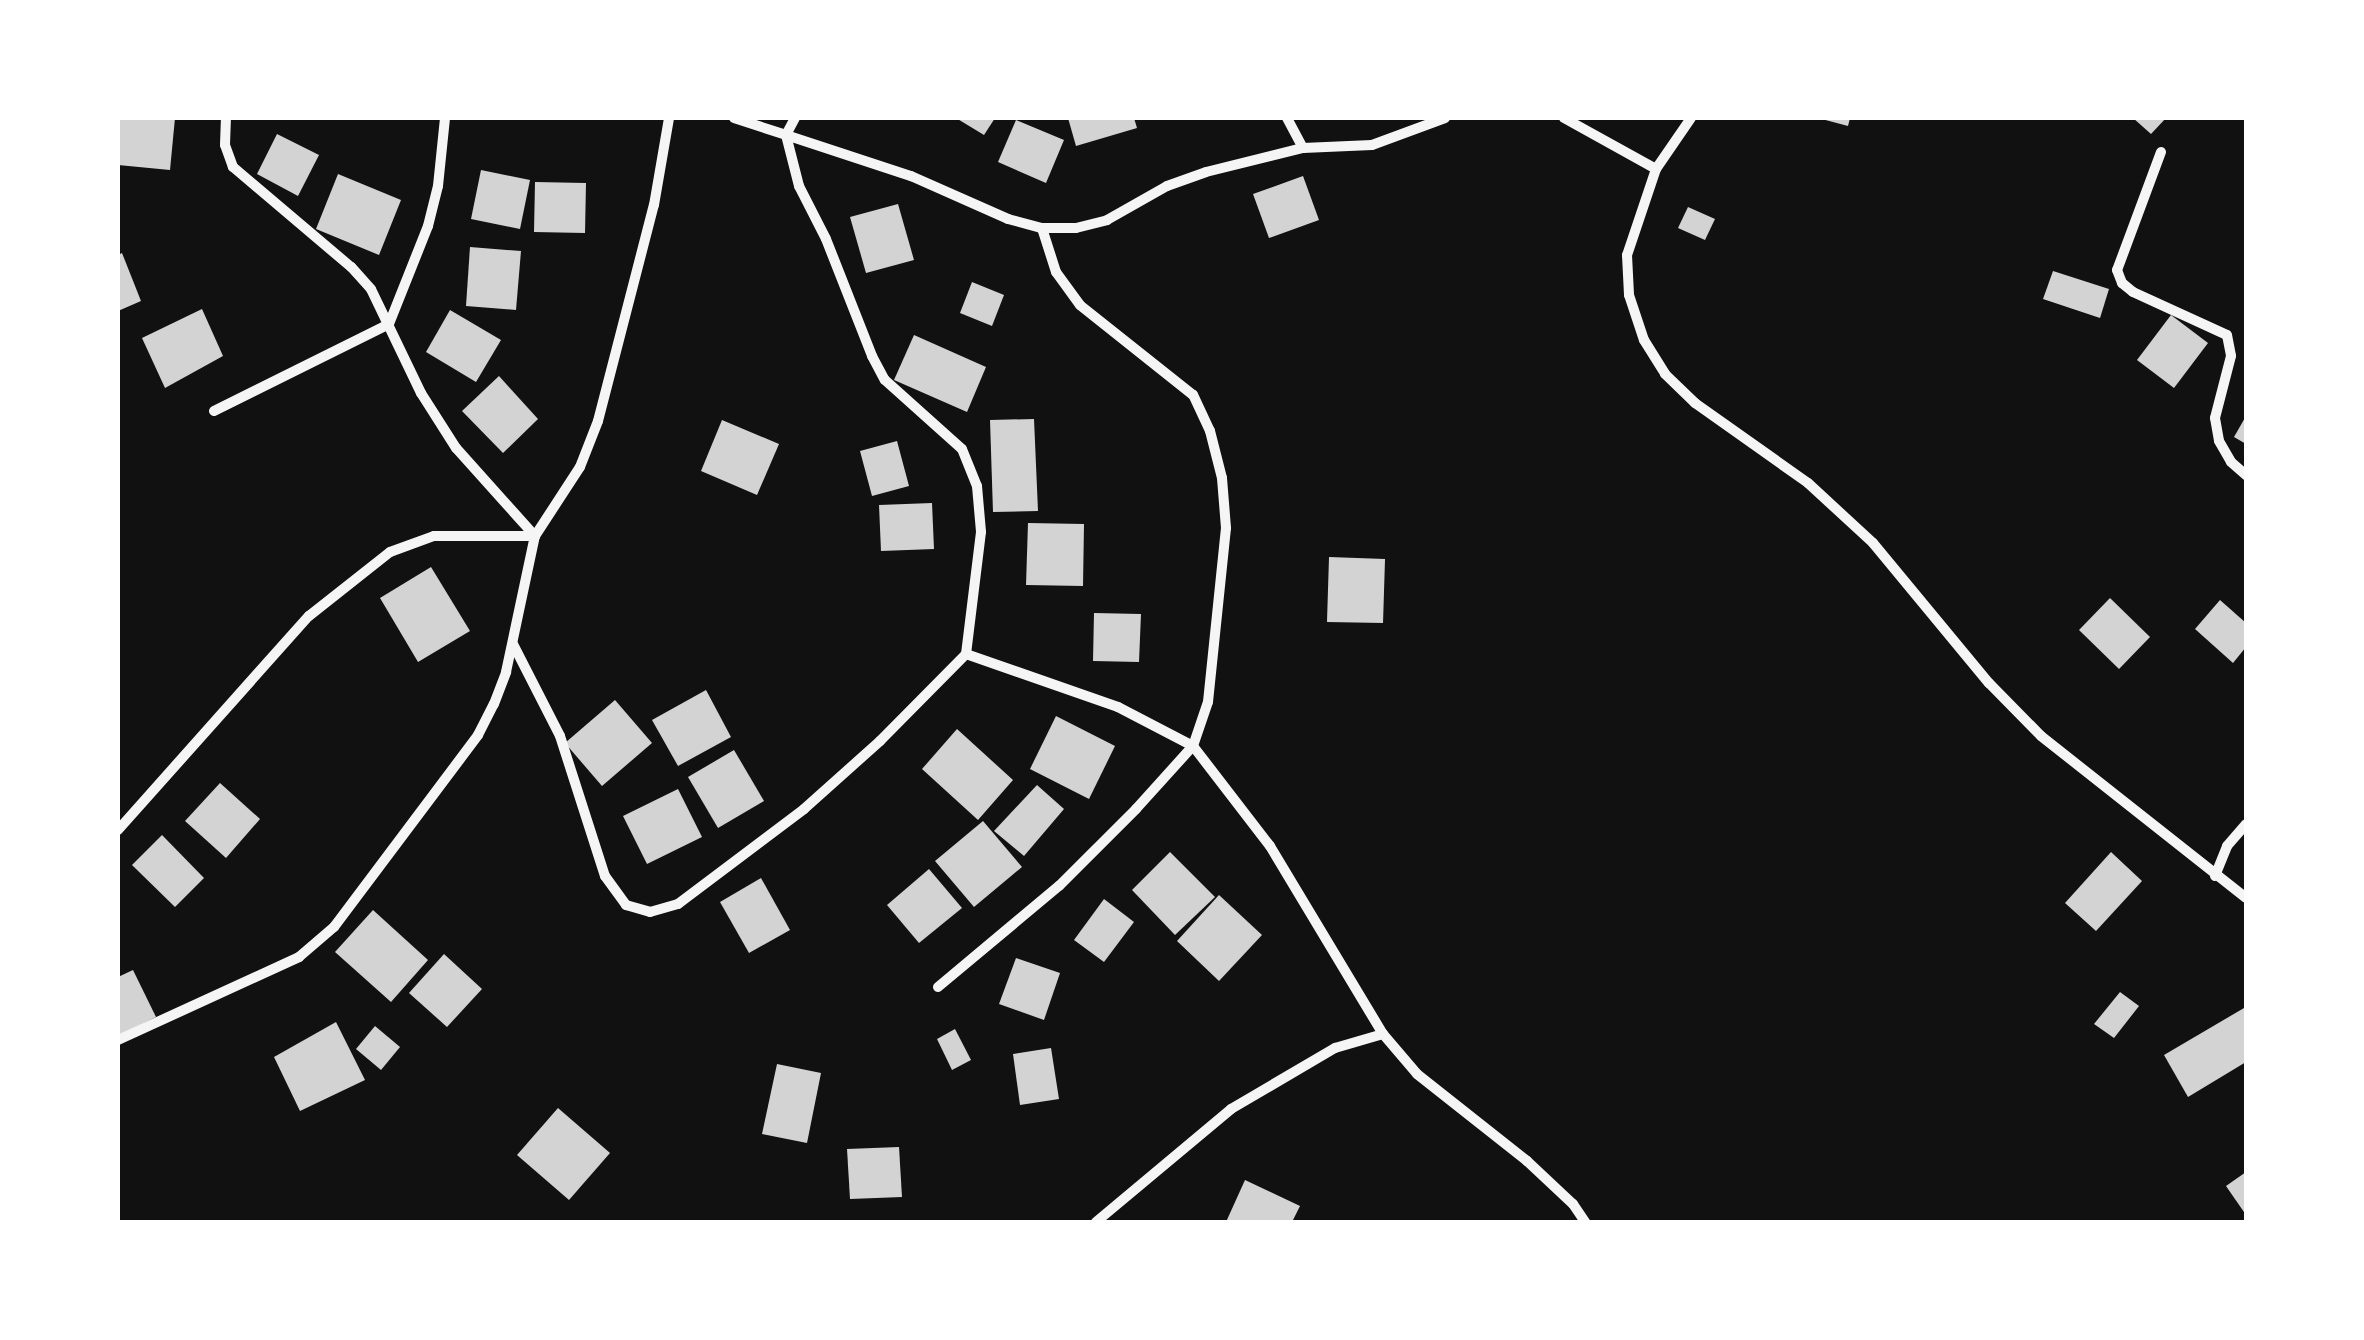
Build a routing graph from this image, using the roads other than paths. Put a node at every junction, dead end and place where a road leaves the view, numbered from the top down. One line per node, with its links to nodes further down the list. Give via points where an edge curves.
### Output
1 (226, 118): 15 (street, via 233,167 352,267)
2 (444, 118): 15 (street, via 428,226)
3 (669, 118): 18 (street, via 654,205 598,422 580,467)
4 (734, 118): 10 (street)
5 (795, 118): 10 (street)
6 (1286, 118): 11 (street)
7 (1445, 118): 11 (street, via 1372,146)
8 (1564, 118): 13 (street)
9 (1691, 118): 13 (street)
10 (786, 134): 14 (street); 20 (street, via 794,173 885,380 962,448 977,486 981,532)
11 (1302, 148): 14 (street, via 1167,186 1107,220)
12 (2161, 152): 17 (street, via 2117,270 2133,292 2227,335 2232,356 2215,418 2225,452)
13 (1656, 169): 24 (street, via 1627,255 1639,325 1665,374 1695,404 1808,483 1873,543 1966,658 2041,736)
14 (1042, 228): 21 (street, via 1056,272 1080,305 1193,395 1210,430 1226,528 1208,702)
15 (389, 324): 16 (street); 18 (street, via 456,448)
16 (214, 411)
17 (2246, 476)
18 (535, 536): 19 (street); 23 (street, via 434,536 390,552 309,616)
19 (513, 644): 20 (street, via 560,736 605,876 626,904 650,912 678,904 804,808); 28 (street, via 478,735 318,944)
20 (966, 654): 21 (street, via 1118,707)
21 (1193, 746): 26 (street, via 1060,886); 27 (street, via 1270,846)
22 (2246, 824): 24 (street, via 2227,846)
23 (118, 830)
24 (2215, 876): 25 (street)
25 (2246, 898)
26 (938, 987)
27 (1382, 1034): 29 (street, via 1335,1048 1231,1109); 30 (street, via 1417,1074 1527,1161)
28 (118, 1040)
29 (1096, 1222)
30 (1585, 1222)

